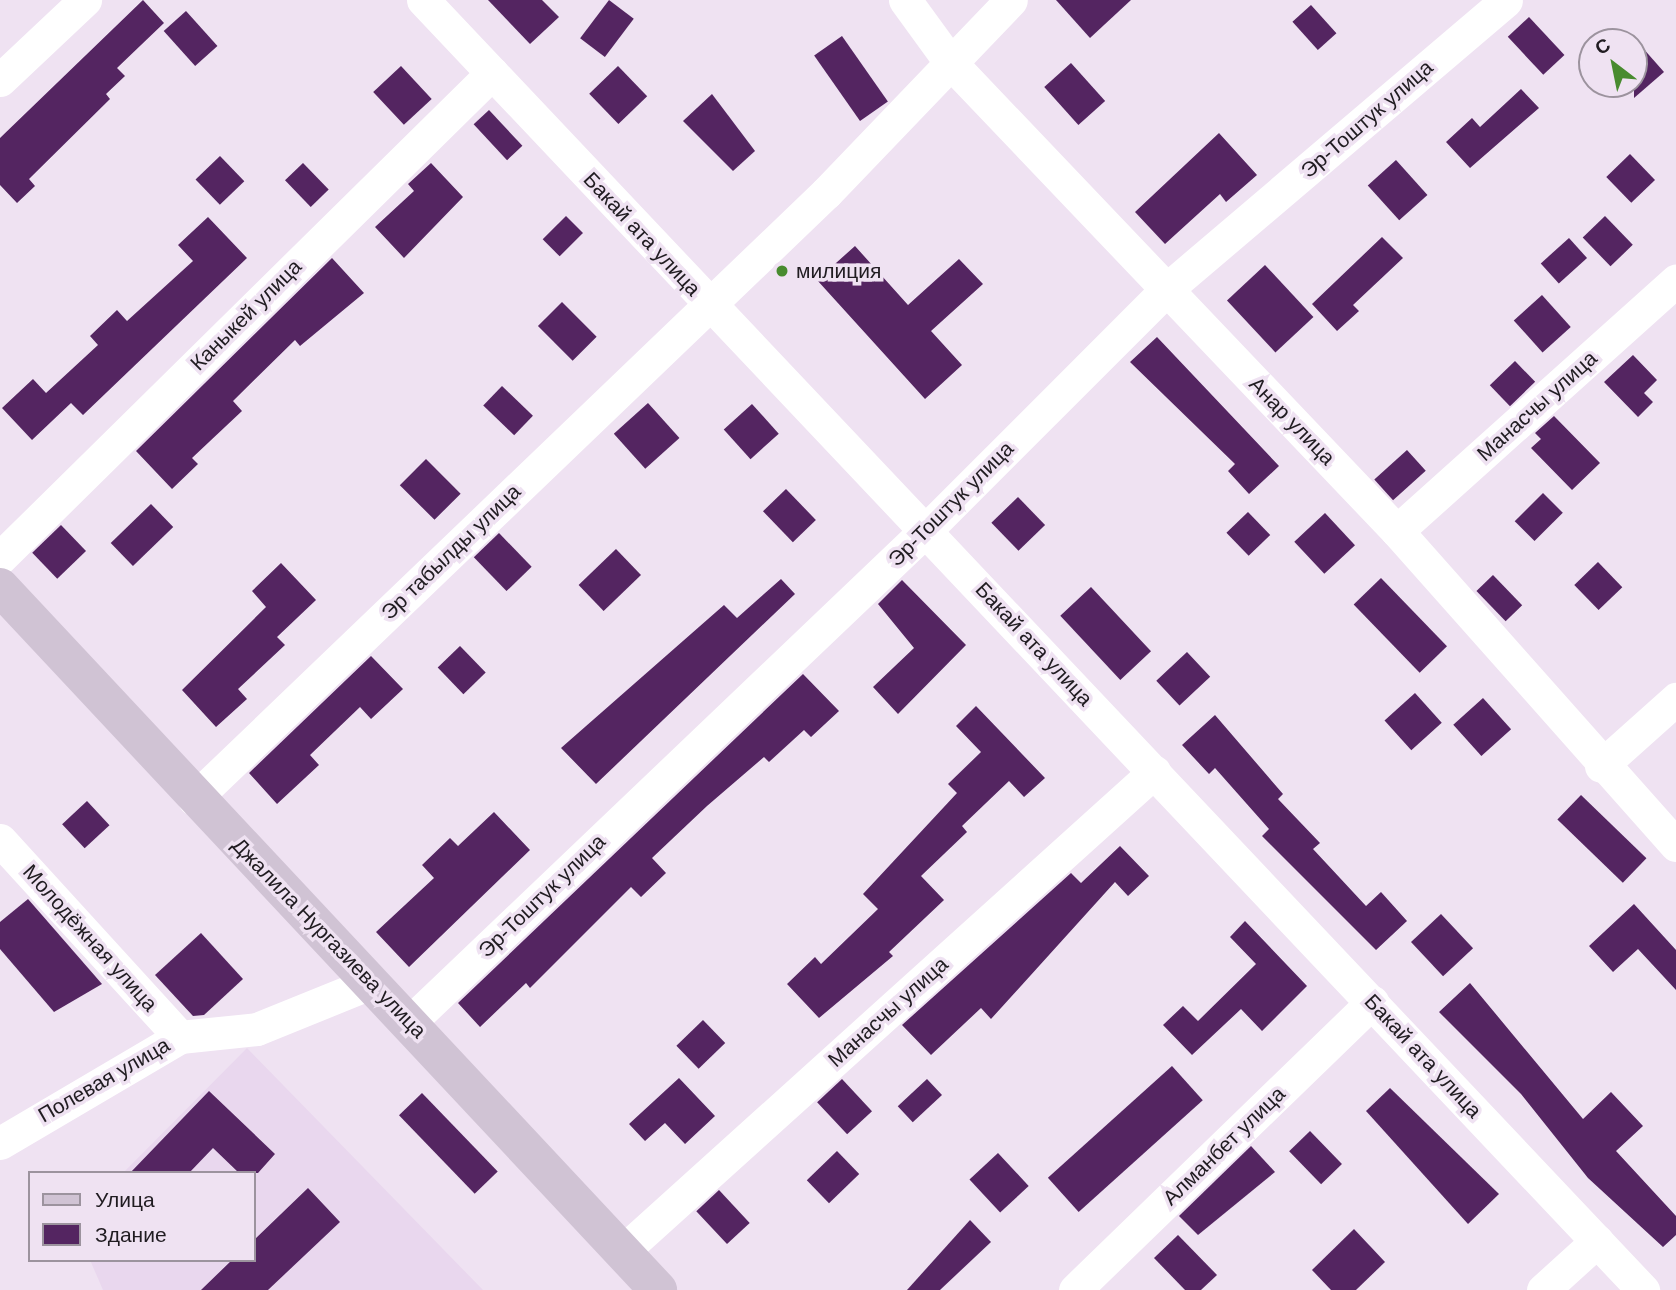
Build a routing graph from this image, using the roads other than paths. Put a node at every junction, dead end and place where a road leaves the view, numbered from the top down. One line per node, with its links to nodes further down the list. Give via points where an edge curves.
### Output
1 (85, 0): 8 (street)
2 (423, 0): 7 (street, Бакай ата улица)
3 (905, 0): 6 (street, Анар улица)
4 (1011, 0): 6 (street)
5 (1506, 0): 10 (street, Эр-Тоштук улица)
6 (950, 62): 10 (street, Анар улица); 11 (street, Эр табылды улица)
7 (492, 73): 11 (street, Бакай ата улица); 14 (street, Каныкей улица)
8 (0, 80)
9 (1676, 281): 13 (street, Манасчы улица)
10 (1167, 289): 12 (street, Эр-Тоштук улица); 13 (street, Анар улица)
11 (708, 306): 12 (street, Бакай ата улица); 19 (street, Эр табылды улица)
12 (926, 529): 18 (street, Бакай ата улица); 24 (street, Эр-Тоштук улица)
13 (1397, 531): 17 (street, Анар улица)
14 (0, 558)
15 (0, 587): 19 (street, Джалила Нургазиева улица)
16 (1676, 699): 17 (street)
17 (1601, 766): 21 (street, Анар улица)
18 (1154, 772): 23 (street, Бакай ата улица); 28 (street, Манасчы улица)
19 (194, 799): 22 (street, Джалила Нургазиева улица)
20 (0, 840): 25 (street, Молодёжная улица)
21 (1676, 845)
22 (373, 982): 24 (street, Джалила Нургазиева улица); 25 (street, Полевая улица, via 257,1029)
23 (1372, 1002): 27 (street, Бакай ата улица); 30 (street, Алманбет улица)
24 (410, 1022): 28 (street, Джалила Нургазиева улица)
25 (180, 1037): 26 (street, Полевая улица)
26 (0, 1143)
27 (1597, 1241): 31 (street); 32 (street, Бакай ата улица)
28 (622, 1252): 29 (street, Джалила Нургазиева улица)
29 (658, 1290)
30 (1075, 1290)
31 (1544, 1290)
32 (1643, 1290)

